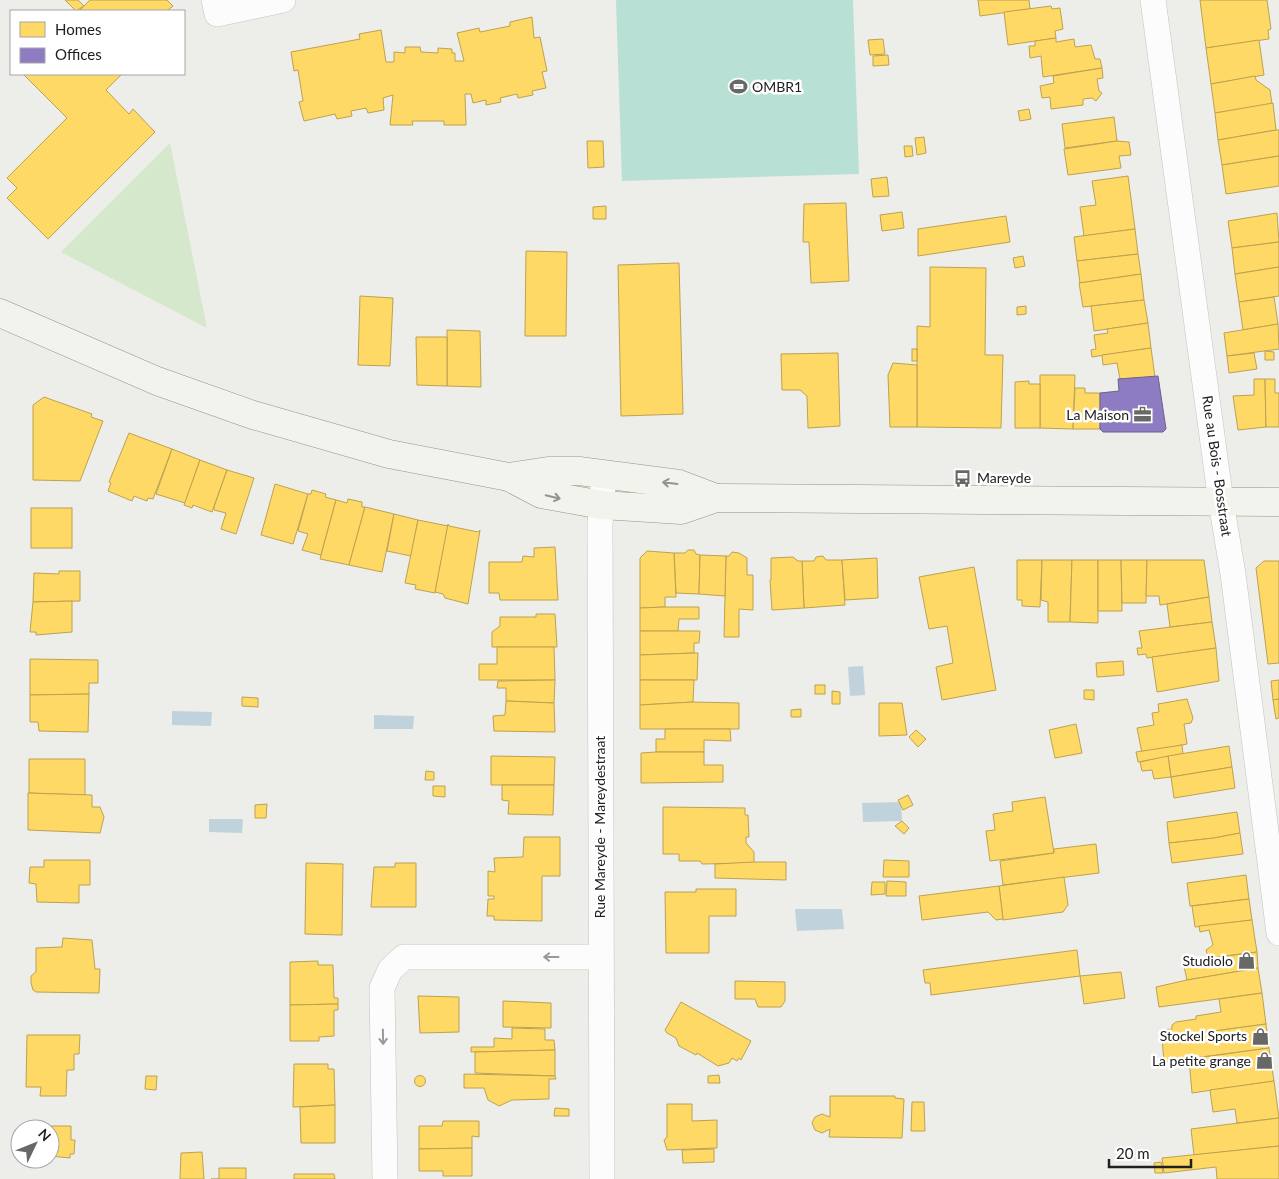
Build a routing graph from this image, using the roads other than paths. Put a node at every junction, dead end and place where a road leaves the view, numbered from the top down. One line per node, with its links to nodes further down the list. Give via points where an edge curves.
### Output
1 (214, 0): 2 (street, via 218,14)
2 (283, 0)
3 (1152, 0): 8 (street, Rue au Bois - Bosstraat)
4 (2, 319): 6 (street, via 156,381 253,415 388,454)
5 (604, 475): 6 (street, via 548,471); 7 (street, one-way to 5, via 679,484); 10 (street, Rue Mareyde - Mareydestraat)
6 (509, 477): 10 (street, one-way to 10, via 541,494)
7 (716, 498): 8 (street); 10 (street, via 681,510)
8 (1221, 502): 9 (street); 11 (street, Rue au Bois - Bosstraat)
9 (1279, 502)
10 (602, 505): 12 (street, Rue Mareyde - Mareydestraat)
11 (1279, 933)
12 (600, 957): 13 (street, one-way to 13, via 404,957 390,970 382,988); 14 (street, Rue Mareyde - Mareydestraat)
13 (385, 1179)
14 (602, 1179)

